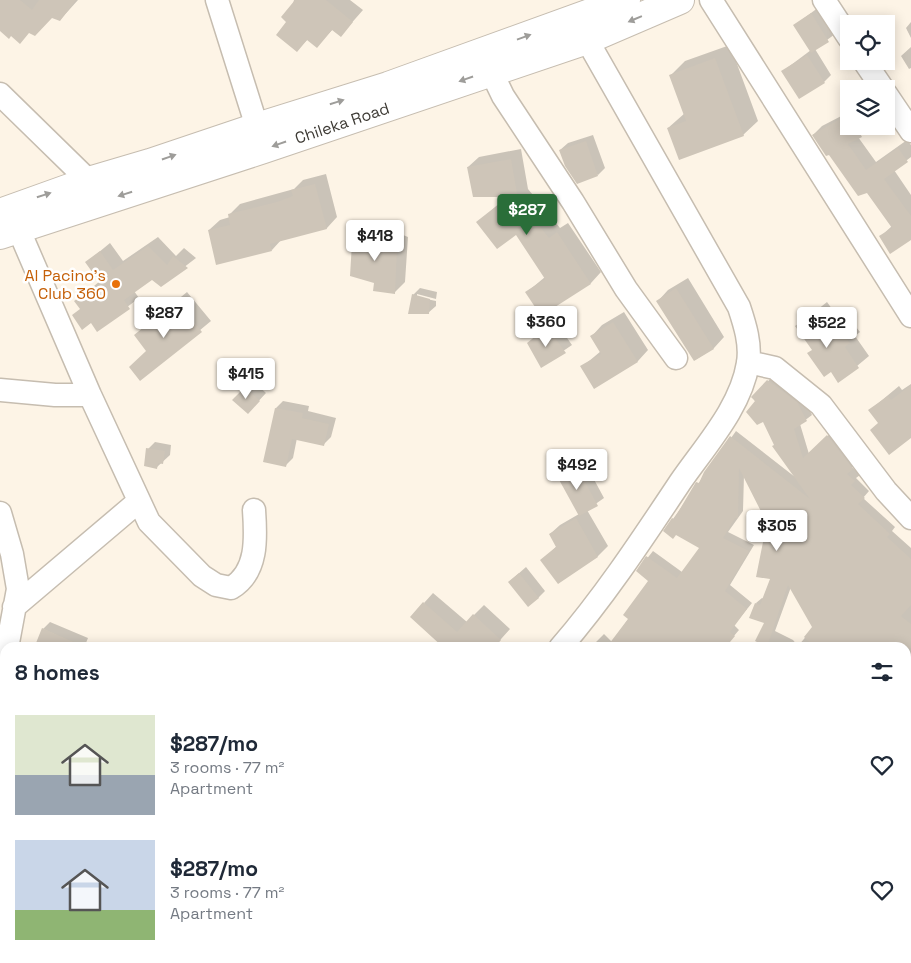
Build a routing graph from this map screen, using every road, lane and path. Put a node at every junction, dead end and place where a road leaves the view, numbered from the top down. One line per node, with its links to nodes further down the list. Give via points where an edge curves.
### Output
1 (218, 0): 11 (street)
2 (626, 0): 11 (highway, Chileka Road, one-way to 2, via 388,86)
3 (680, 0): 7 (highway, Chileka Road, one-way to 7)
4 (711, 0): 15 (street)
5 (824, 0): 6 (street)
6 (840, 24)
7 (587, 40): 8 (highway, Chileka Road); 17 (street, via 739,307 748,334)
8 (492, 71): 14 (highway, Chileka Road, one-way to 14, via 264,149); 16 (street, via 503,96 574,202 626,289)
9 (0, 94): 13 (street)
10 (895, 107): 12 (street)
11 (257, 127): 13 (highway, Chileka Road, one-way to 11)
12 (911, 131)
13 (89, 180): 14 (highway, Chileka Road, one-way to 13)
14 (6, 225): 19 (street)
15 (911, 316)
16 (676, 358)
17 (748, 362): 23 (street, via 775,368 821,405 886,491); 26 (street, via 740,392 718,428 587,617)
18 (0, 390): 19 (street)
19 (90, 395): 20 (street)
20 (139, 502): 21 (street, via 149,522 202,576 216,585 231,588 241,582 250,566 256,538); 24 (street)
21 (254, 510)
22 (0, 514): 24 (street, via 18,589)
23 (911, 518)
24 (14, 607): 25 (street)
25 (8, 642)
26 (565, 642)

